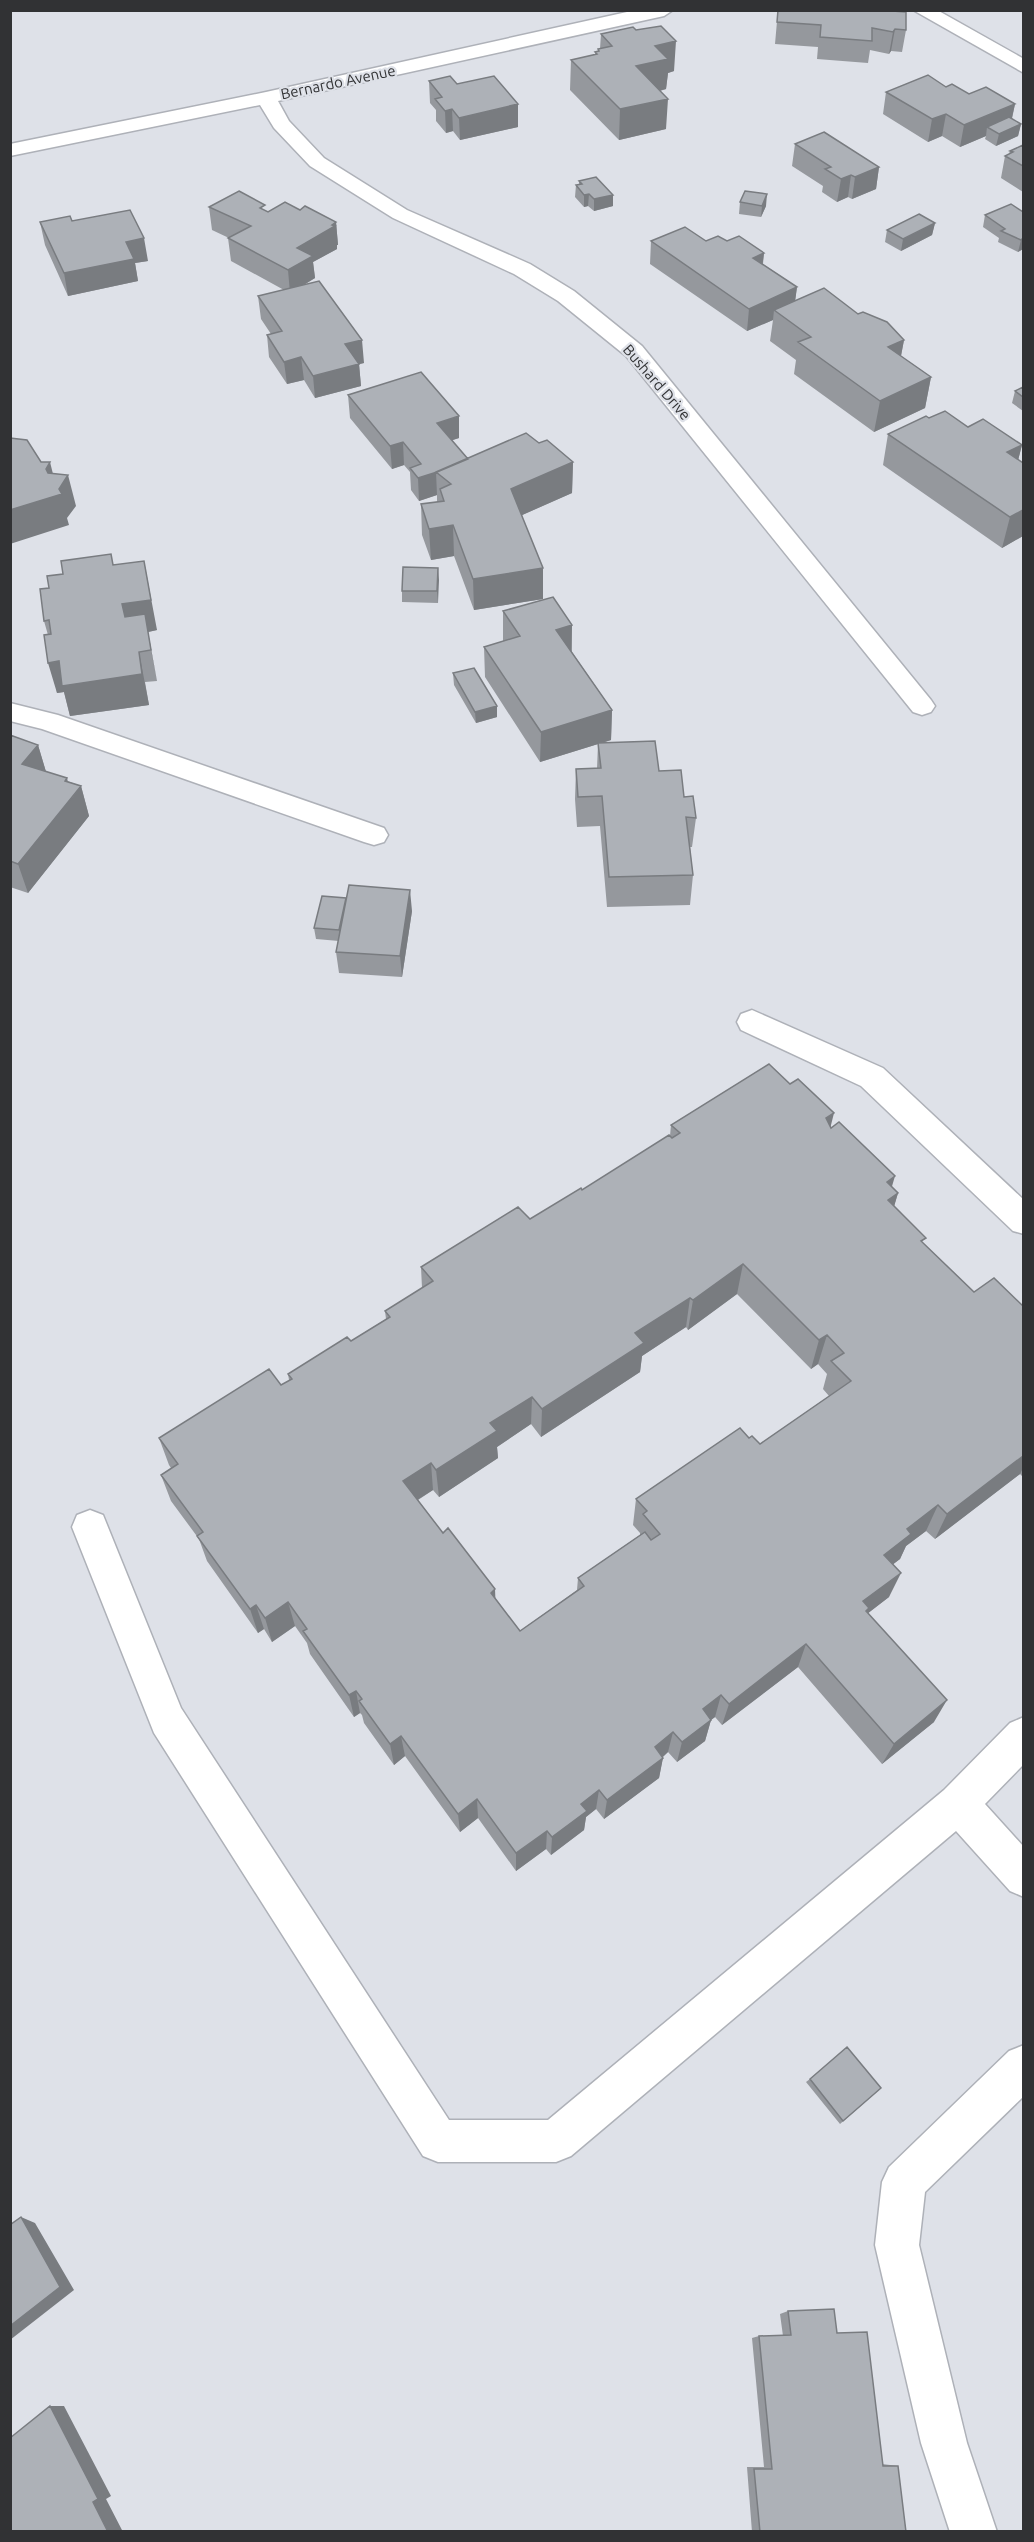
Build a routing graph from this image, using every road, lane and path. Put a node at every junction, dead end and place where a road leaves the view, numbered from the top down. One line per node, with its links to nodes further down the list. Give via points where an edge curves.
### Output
1 (664, 10): 4 (street, Bernardo Avenue)
2 (922, 10): 3 (street)
3 (1023, 67)
4 (266, 98): 5 (street, Bernardo Avenue); 6 (street, Bushard Drive, via 281,124 317,162 400,214 540,280 634,351)
5 (10, 150)
6 (922, 706)
7 (10, 712): 8 (street, via 49,722)
8 (374, 835)
9 (752, 1022): 10 (street, via 872,1077)
10 (1023, 1221)
11 (90, 1527): 13 (street, via 166,1720 438,2141 556,2141)
12 (1023, 1736): 13 (street)
13 (958, 1804): 14 (street)
14 (1023, 1877)
15 (1023, 2066): 16 (street, via 904,2182 897,2245 944,2443)
16 (974, 2532)

